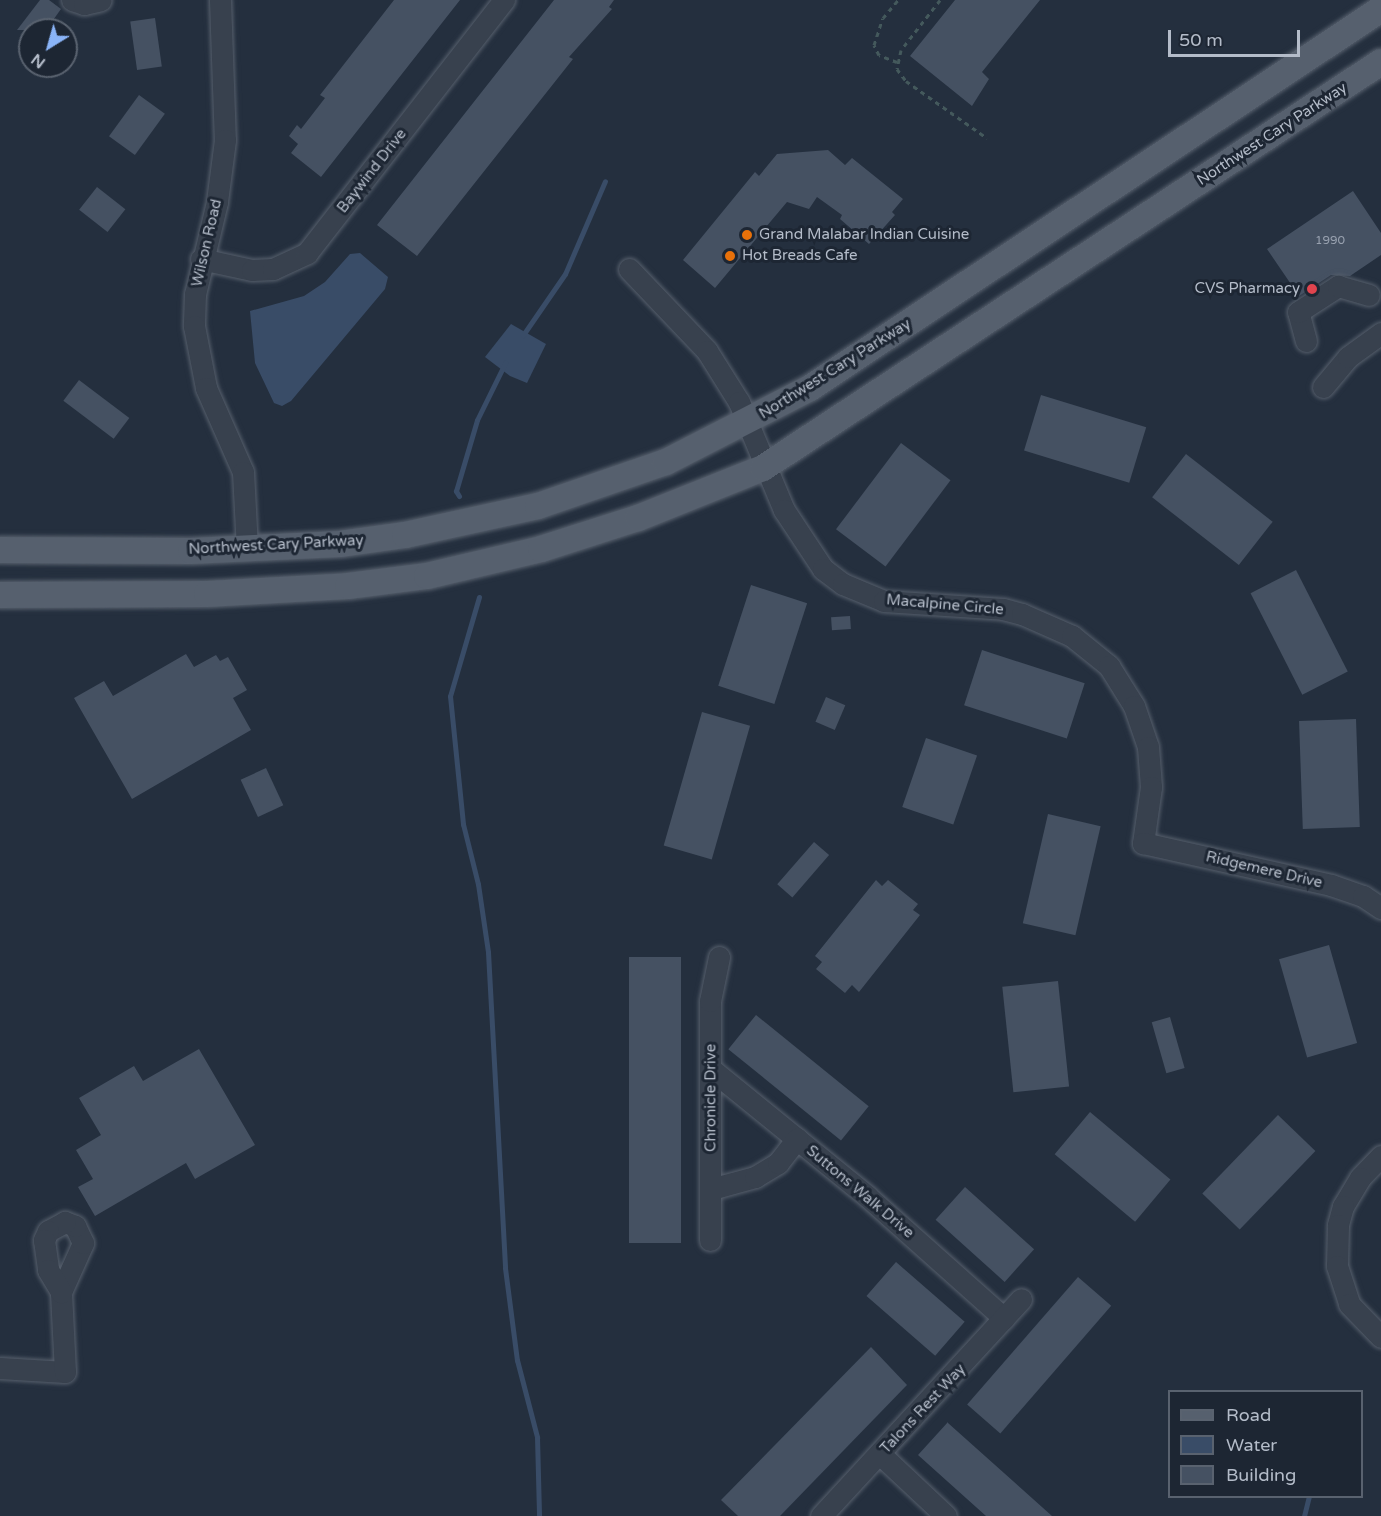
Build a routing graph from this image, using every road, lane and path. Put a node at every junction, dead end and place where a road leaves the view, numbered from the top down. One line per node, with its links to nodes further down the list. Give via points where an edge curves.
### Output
1 (72, 0): 2 (street, via 84,4)
2 (101, 0)
3 (220, 0): 11 (street, Wilson Road, via 225,140 217,202)
4 (504, 0): 11 (street, Baywind Drive, via 307,253 273,269 252,270)
5 (898, 0): 8 (path, via 883,18 874,45 879,55)
6 (940, 0): 8 (path, via 901,50)
7 (1381, 9): 17 (main road, Northwest Cary Parkway, via 810,388)
8 (897, 62): 10 (path, via 906,81)
9 (1381, 63): 18 (main road, Northwest Cary Parkway)
10 (987, 138)
11 (201, 259): 19 (street, Wilson Road, via 195,294 197,355 243,472)
12 (629, 269): 17 (street, Macalpine Circle, via 707,351)
13 (1369, 295): 15 (street, via 1338,286 1298,312)
14 (1381, 333): 16 (street, via 1348,357)
15 (1306, 341)
16 (1323, 387)
17 (747, 423): 18 (street, Macalpine Circle); 19 (main road, Northwest Cary Parkway, via 633,474 477,521 340,544)
18 (763, 468): 21 (main road, Northwest Cary Parkway, via 638,518 552,546 427,576 348,586 207,594); 22 (street, Macalpine Circle, via 808,553 843,584 884,601 1003,609 1022,614 1072,636 1109,666 1134,706 1148,747 1151,787)
19 (247, 549): 20 (main road, Northwest Cary Parkway)
20 (0, 550)
21 (0, 595)
22 (1143, 843): 23 (street, Ridgemere Drive, via 1331,885 1363,896)
23 (1381, 908)
24 (719, 957): 25 (street, Chronicle Drive, via 710,1001)
25 (712, 1070): 26 (street, Suttons Walk Drive); 28 (street, Chronicle Drive)
26 (797, 1139): 28 (street, via 778,1163 755,1177); 32 (street, Suttons Walk Drive)
27 (1381, 1156): 33 (street, via 1359,1178 1344,1206 1338,1225 1337,1266 1349,1304)
28 (711, 1189): 29 (street, Chronicle Drive)
29 (710, 1240)
30 (61, 1292): 34 (street, via 65,1372)
31 (1021, 1299): 32 (street, Talons Rest Way)
32 (1004, 1318): 35 (street, Talons Rest Way)
33 (1381, 1337)
34 (0, 1368)
35 (881, 1455): 36 (street, Talons Rest Way); 37 (street)
36 (821, 1516)
37 (946, 1516)

